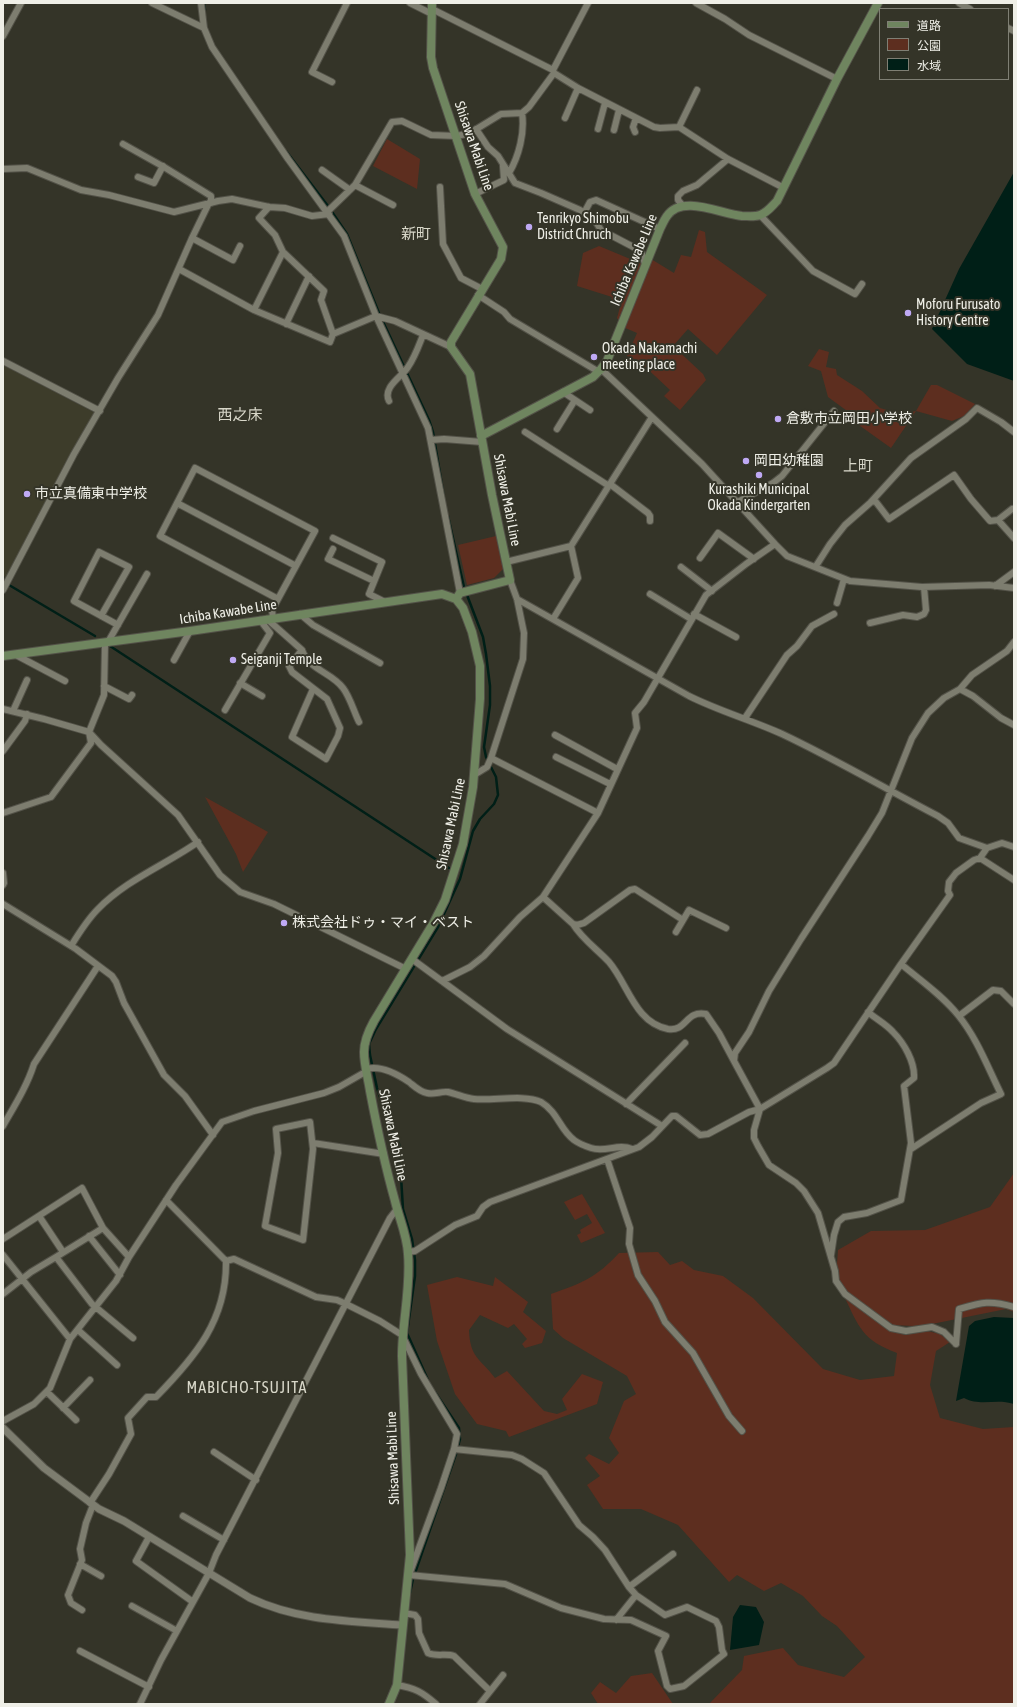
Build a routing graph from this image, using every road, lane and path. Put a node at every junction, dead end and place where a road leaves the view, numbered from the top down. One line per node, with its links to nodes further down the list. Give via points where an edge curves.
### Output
1 (22, 3): 13 (street)
2 (152, 3): 12 (street)
3 (201, 3): 12 (street)
4 (347, 3): 16 (street, via 312,72)
5 (410, 3): 11 (street)
6 (588, 3): 14 (street)
7 (696, 3): 15 (street, via 749,34)
8 (878, 3): 15 (main road)
9 (959, 3): 10 (street)
10 (968, 8)
11 (432, 9): 14 (street); 29 (main road, Shisawa Mabi Line, via 431,58)
12 (204, 28): 47 (street, via 216,53 288,159)
13 (3, 36)
14 (554, 71): 17 (street); 21 (street)
15 (837, 79): 40 (main road)
16 (332, 82)
17 (578, 88): 19 (street); 22 (street)
18 (697, 90): 24 (street)
19 (605, 103): 20 (street); 25 (street)
20 (619, 110): 23 (street); 27 (street)
21 (522, 113): 26 (street, via 501,114); 36 (street, via 518,154)
22 (565, 118)
23 (636, 118): 24 (street, via 660,128); 28 (street, via 633,127)
24 (679, 128): 31 (street)
25 (598, 129)
26 (476, 130): 29 (street); 32 (street)
27 (614, 130)
28 (635, 132)
29 (457, 136): 38 (street, via 431,134 402,122 392,122); 42 (main road, Shisawa Mabi Line)
30 (123, 144): 33 (street)
31 (728, 159): 40 (street); 45 (street, via 697,185 678,196)
32 (502, 161): 36 (street); 42 (street, via 504,180)
33 (163, 166): 37 (street, via 154,183); 43 (street, via 211,196)
34 (3, 169): 43 (street, via 26,168 82,190 109,194 174,212)
35 (322, 170): 41 (street)
36 (509, 173): 48 (street, via 515,183)
37 (138, 176)
38 (355, 185): 41 (street); 44 (street)
39 (440, 187): 58 (street, via 443,244 462,278)
40 (784, 188): 49 (main road, via 777,201)
41 (350, 190): 47 (street)
42 (475, 194): 58 (main road, Shisawa Mabi Line, via 503,247 500,259)
43 (210, 203): 46 (street, via 232,199); 51 (street)
44 (393, 205)
45 (683, 206): 49 (main road, via 739,216); 50 (main road, Ichiba Kawabe Line, via 675,208 667,215)
46 (269, 207): 47 (street, via 285,208 312,216); 53 (street, via 259,218 274,235)
47 (329, 211): 60 (street, via 344,236)
48 (584, 212): 50 (street, via 590,202 596,200); 54 (street, via 594,219 601,230 637,248 643,255)
49 (760, 215): 57 (street, via 813,272 855,294)
50 (660, 229): 54 (main road, Ichiba Kawabe Line)
51 (192, 238): 52 (street, via 233,260); 55 (street)
52 (240, 246)
53 (283, 252): 56 (street); 59 (street)
54 (645, 264): 67 (main road, Ichiba Kawabe Line, via 607,361)
55 (179, 269): 59 (street); 72 (street, via 158,315)
56 (309, 276): 61 (street); 62 (street, via 324,291 321,300)
57 (862, 284)
58 (480, 292): 64 (main road, Shisawa Mabi Line); 67 (street, via 510,319)
59 (254, 310): 61 (street)
60 (379, 317): 62 (street); 63 (street, via 395,321); 66 (street)
61 (286, 324): 62 (street, via 330,342)
62 (334, 334)
63 (424, 335): 64 (street); 66 (street)
64 (451, 346): 78 (main road, Shisawa Mabi Line, via 470,374)
65 (3, 361): 72 (street)
66 (405, 371): 70 (street, via 395,380 388,393); 79 (street)
67 (600, 371): 68 (main road); 74 (street)
68 (563, 392): 69 (street); 78 (main road)
69 (575, 400): 71 (street); 75 (street)
70 (389, 401)
71 (590, 410)
72 (100, 411): 100 (street)
73 (834, 411): 82 (street, via 782,476)
74 (652, 417): 80 (street); 82 (street)
75 (557, 429)
76 (525, 432): 80 (street)
77 (1014, 432): 81 (street, via 977,408 966,420 911,458)
78 (482, 439): 79 (street); 94 (main road, Shisawa Mabi Line)
79 (433, 440): 110 (street)
80 (610, 485): 86 (street, via 648,513); 90 (street)
81 (872, 501): 85 (street, via 876,502 889,518 954,475 990,521); 96 (street, via 845,525)
82 (738, 502): 89 (street)
83 (177, 503): 95 (street); 95 (street, via 195,468 315,531); 111 (street, via 160,536)
84 (1012, 509): 85 (street)
85 (998, 520): 88 (street)
86 (650, 521)
87 (333, 538): 103 (street, via 382,562)
88 (1014, 538)
89 (775, 544): 93 (street); 96 (street, via 788,556)
90 (571, 546): 94 (street); 120 (street, via 578,578)
91 (332, 549): 103 (street, via 328,559)
92 (700, 558): 93 (street, via 718,534)
93 (754, 559): 108 (street)
94 (506, 562): 102 (main road, Shisawa Mabi Line)
95 (296, 566): 111 (street)
96 (816, 566): 101 (street)
97 (681, 567): 108 (street)
98 (1014, 572): 104 (street)
99 (147, 574): 122 (street)
100 (5, 579): 107 (street)
101 (844, 579): 105 (street, via 872,584); 114 (street)
102 (510, 580): 110 (main road); 112 (street)
103 (374, 581): 113 (street, via 369,594)
104 (995, 586): 105 (street); 106 (street)
105 (924, 587): 121 (street, via 924,614 917,617 903,615)
106 (1014, 588)
107 (3, 590)
108 (712, 591): 118 (street, via 706,595)
109 (650, 594): 118 (street)
110 (458, 596): 113 (main road, Ichiba Kawabe Line, via 442,594); 154 (main road, Shisawa Mabi Line, via 469,622 480,666)
111 (278, 599): 119 (street)
112 (517, 599): 120 (street); 152 (street, via 524,634 523,659)
113 (385, 602): 115 (main road, Ichiba Kawabe Line)
114 (837, 603)
115 (300, 614): 119 (main road, Ichiba Kawabe Line); 131 (street, via 313,626)
116 (834, 614): 145 (street, via 812,626 787,655)
117 (102, 616): 117 (street, via 74,601 99,552 130,567); 122 (street)
118 (693, 617): 124 (street); 132 (street)
119 (267, 619): 123 (main road, Ichiba Kawabe Line); 127 (street); 135 (street, via 270,632)
120 (553, 619): 132 (street)
121 (870, 623)
122 (118, 625): 125 (street)
123 (190, 631): 125 (main road, Ichiba Kawabe Line); 130 (street)
124 (736, 637)
125 (107, 642): 128 (main road, Ichiba Kawabe Line); 136 (street)
126 (1014, 642): 138 (street, via 1007,651 972,675)
127 (302, 650): 137 (street, via 289,666 292,672); 146 (street, via 311,665 343,688)
128 (16, 655): 129 (main road, Ichiba Kawabe Line); 134 (street)
129 (3, 656)
130 (174, 660)
131 (380, 664)
132 (657, 679): 145 (street, via 709,706); 153 (street, via 635,713 637,728)
133 (27, 680): 143 (street)
134 (65, 681)
135 (240, 683): 140 (street); 142 (street)
136 (104, 686): 139 (street, via 129,699); 148 (street, via 104,695)
137 (314, 689): 137 (street, via 327,699 340,728 326,758 292,737)
138 (960, 689): 147 (street); 156 (street, via 944,698 928,713 912,738)
139 (132, 695)
140 (262, 696)
141 (3, 709): 143 (street)
142 (224, 710)
143 (13, 711): 144 (street)
144 (27, 714): 148 (street); 150 (street, via 25,721)
145 (745, 718): 156 (street)
146 (359, 722)
147 (1014, 726)
148 (90, 732): 157 (street, via 91,743 51,797); 159 (street, via 178,815)
149 (555, 735): 153 (street)
150 (3, 751)
151 (556, 757): 155 (street)
152 (489, 761): 154 (street); 158 (street)
153 (617, 768): 155 (street)
154 (474, 776): 173 (main road, Shisawa Mabi Line, via 463,844 454,875 445,900)
155 (610, 784): 158 (street)
156 (890, 791): 161 (street, via 948,823 959,838); 182 (street, via 882,813 801,939 735,1053)
157 (3, 813)
158 (598, 813): 166 (street)
159 (198, 842): 172 (street, via 117,893 84,925); 176 (street, via 220,875 240,892 274,904)
160 (1014, 847): 161 (street, via 1002,843)
161 (988, 848): 162 (street)
162 (980, 858): 164 (street); 174 (street, via 956,873 949,882 950,895)
163 (3, 873): 165 (street)
164 (1014, 880)
165 (3, 885)
166 (543, 897): 169 (street); 177 (street, via 520,917 484,956 470,967)
167 (3, 904): 172 (street)
168 (683, 920): 169 (street, via 635,889 584,923); 170 (street, via 689,910); 171 (street)
169 (573, 924): 182 (street, via 610,964 621,978 628,995 650,1021 659,1027 671,1029 681,1026 692,1015 706,1014)
170 (726, 928)
171 (676, 932)
172 (71, 946): 175 (street)
173 (415, 961): 176 (main road, Shisawa Mabi Line); 177 (street)
174 (901, 964): 179 (street); 180 (street, via 944,999)
175 (98, 966): 186 (street, via 34,1064 14,1109); 188 (street, via 116,982 124,1003 164,1075 185,1096)
176 (406, 969): 183 (main road, Shisawa Mabi Line, via 369,1030 364,1052)
177 (442, 981): 184 (street, via 507,1029)
178 (1014, 1004): 180 (street, via 1002,991 993,990)
179 (868, 1012): 185 (street, via 834,1062); 191 (street, via 893,1031 905,1047 912,1063 914,1078 904,1086)
180 (959, 1016): 191 (street, via 1001,1094 981,1102)
181 (685, 1043): 184 (street)
182 (734, 1061): 185 (street)
183 (369, 1069): 188 (street, via 324,1093 222,1122); 190 (street, via 380,1068 401,1077 428,1094 446,1092 474,1099 530,1099 556,1114 574,1140 582,1145 593,1149 626,1146); 192 (main road, Shisawa Mabi Line)
184 (626, 1104): 187 (street)
185 (760, 1109): 187 (street, via 749,1112 708,1134 700,1135 676,1116 672,1116); 203 (street, via 754,1138 769,1165 804,1191 818,1213)
186 (3, 1126)
187 (662, 1126): 190 (street, via 652,1137)
188 (213, 1135): 194 (street)
189 (313, 1143): 189 (street, via 312,1157 303,1240 265,1226 278,1153 276,1129 310,1122); 192 (street)
190 (632, 1149): 193 (street)
191 (911, 1150): 203 (street, via 901,1200 867,1213 844,1217 838,1222)
192 (384, 1154): 195 (main road, Shisawa Mabi Line)
193 (607, 1159): 201 (street, via 490,1202 477,1216 455,1225); 224 (street, via 630,1228 629,1244 638,1275 665,1322 693,1353 729,1416)
194 (166, 1200): 205 (street); 206 (street)
195 (397, 1209): 201 (main road, Shisawa Mabi Line); 210 (street)
196 (39, 1216): 197 (street, via 82,1188); 199 (street); 200 (street)
197 (104, 1228): 198 (street); 205 (street)
198 (89, 1236): 200 (street); 207 (street)
199 (3, 1239)
200 (63, 1252): 204 (street)
201 (412, 1252): 214 (main road, Shisawa Mabi Line)
202 (3, 1255): 208 (street)
203 (831, 1256): 212 (street, via 836,1281 845,1294 891,1328 906,1331 932,1327 944,1332 956,1344 959,1309 983,1302 996,1302)
204 (56, 1257): 208 (street); 211 (street, via 92,1304)
205 (129, 1257): 207 (street)
206 (226, 1261): 210 (street, via 234,1259 316,1297); 228 (street, via 220,1306 215,1321 185,1367 156,1397 146,1397 128,1418 131,1434)
207 (120, 1275): 211 (street)
208 (22, 1279): 209 (street); 216 (street)
209 (3, 1294)
210 (346, 1304): 214 (street); 227 (street)
211 (97, 1306): 213 (street); 215 (street)
212 (1014, 1307)
213 (78, 1330): 216 (street); 217 (street)
214 (402, 1335): 225 (street, via 421,1374 456,1431); 236 (main road, Shisawa Mabi Line)
215 (133, 1338)
216 (70, 1339): 219 (street)
217 (117, 1365)
218 (90, 1380): 220 (street)
219 (47, 1392): 220 (street); 222 (street, via 34,1404)
220 (63, 1408): 221 (street)
221 (76, 1420)
222 (3, 1422)
223 (3, 1428): 228 (street, via 44,1468)
224 (742, 1431)
225 (456, 1450): 236 (street); 237 (street, via 512,1455 544,1473 579,1525 605,1550)
226 (214, 1452): 227 (street)
227 (256, 1480): 231 (street)
228 (92, 1504): 230 (street); 233 (street, via 80,1549)
229 (183, 1516): 231 (street)
230 (149, 1537): 234 (street); 239 (street, via 136,1561)
231 (224, 1540): 234 (street)
232 (673, 1554): 237 (street)
233 (80, 1564): 235 (street); 241 (street, via 68,1595 72,1603)
234 (209, 1573): 239 (street); 244 (street, via 270,1608 306,1616)
235 (101, 1576)
236 (412, 1576): 242 (main road, Shisawa Mabi Line); 243 (street, via 506,1584 561,1608)
237 (629, 1587): 238 (street)
238 (636, 1595): 243 (street); 243 (street, via 665,1615 687,1607 716,1621 724,1654 684,1686 670,1689 658,1652 666,1636 630,1620)
239 (193, 1602): 245 (street)
240 (132, 1606): 245 (street)
241 (82, 1610)
242 (406, 1614): 244 (main road, Shisawa Mabi Line); 250 (street, via 415,1615 418,1619 419,1633 428,1653 454,1656)
243 (616, 1620)
244 (402, 1625): 248 (main road, Shisawa Mabi Line)
245 (177, 1631): 249 (street)
246 (80, 1651): 249 (street)
247 (503, 1675): 250 (street)
248 (397, 1685): 252 (main road, Shisawa Mabi Line); 253 (street, via 421,1692)
249 (149, 1687): 251 (street)
250 (490, 1691): 254 (street)
251 (140, 1704)
252 (389, 1704)
253 (436, 1704)
254 (480, 1704)

